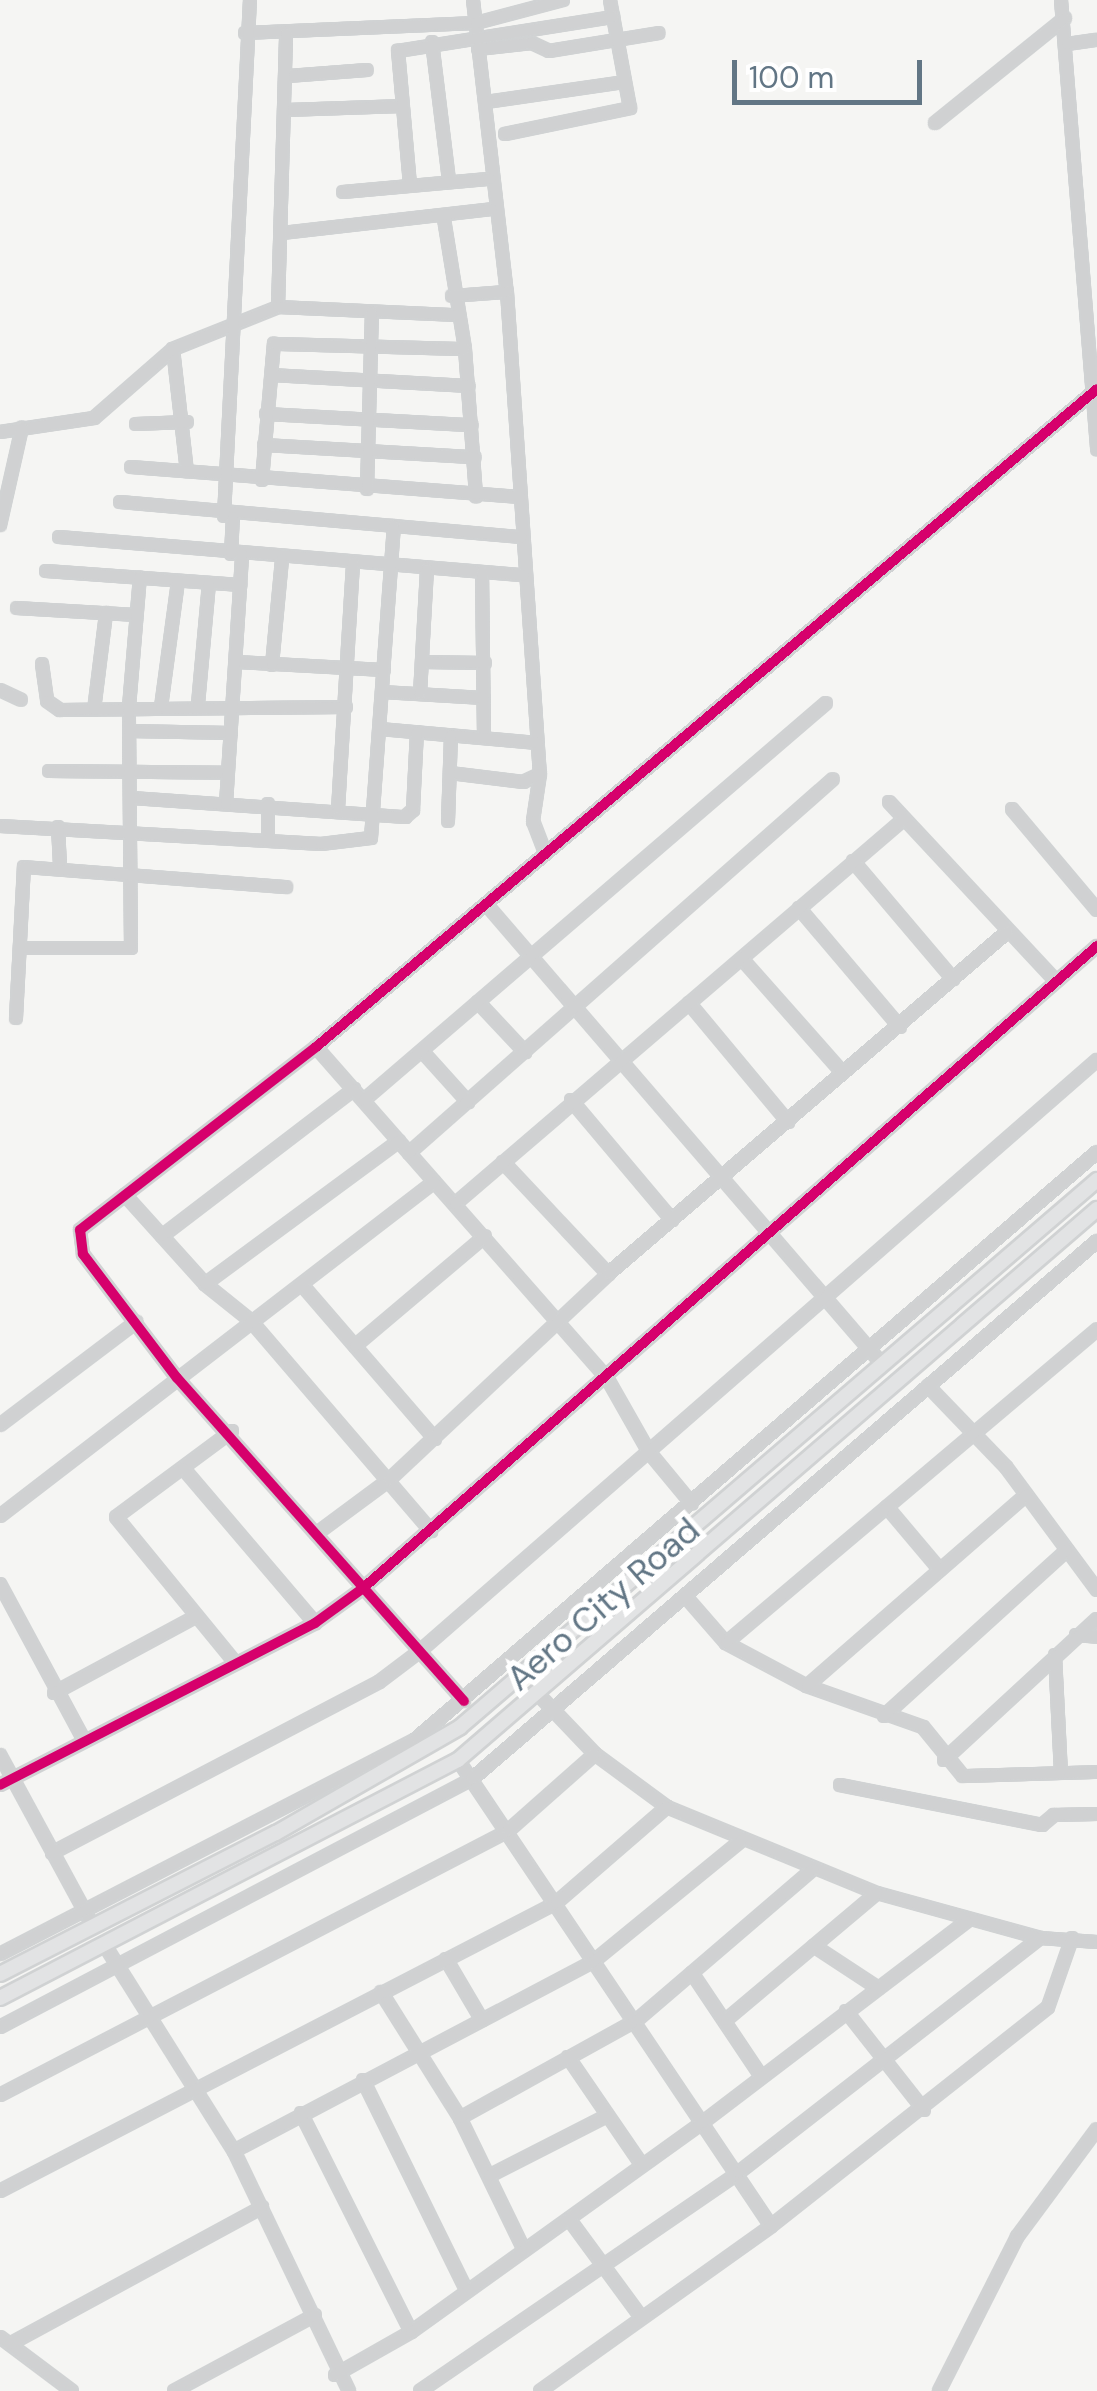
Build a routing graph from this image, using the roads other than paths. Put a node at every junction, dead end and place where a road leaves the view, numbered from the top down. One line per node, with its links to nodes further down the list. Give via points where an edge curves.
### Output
1 (250, 0): 9 (street)
2 (473, 0): 8 (street)
3 (563, 0): 8 (street)
4 (610, 0): 6 (street)
5 (1061, 0): 7 (street)
6 (614, 17): 8 (street); 12 (street)
7 (1065, 18): 15 (street); 23 (street)
8 (477, 28): 10 (street); 14 (street); 16 (street)
9 (246, 32): 10 (street); 37 (street)
10 (286, 33): 18 (street)
11 (660, 33): 12 (street)
12 (620, 40): 16 (street, via 549,51 532,44); 19 (street)
13 (1097, 40): 15 (street)
14 (432, 42): 21 (street, via 398,51); 26 (street)
15 (1067, 44): 44 (street)
16 (478, 49): 20 (street)
17 (367, 70): 18 (street)
18 (288, 76): 22 (street)
19 (624, 82): 20 (street); 24 (street, via 630,108)
20 (486, 102): 25 (street)
21 (402, 106): 22 (street); 27 (street)
22 (286, 110): 31 (street)
23 (935, 123)
24 (504, 134)
25 (490, 179): 26 (street); 29 (street)
26 (449, 180): 27 (street)
27 (410, 185): 28 (street)
28 (344, 192)
29 (492, 210): 30 (street); 32 (street)
30 (444, 219): 31 (street); 33 (street)
31 (282, 233): 34 (street)
32 (507, 292): 33 (street); 62 (street)
33 (452, 296): 36 (street)
34 (278, 307): 35 (street); 37 (street)
35 (372, 312): 36 (street); 38 (street)
36 (457, 314): 40 (street)
37 (231, 324): 39 (street); 58 (street)
38 (371, 347): 40 (street); 41 (street, via 274,344); 42 (street)
39 (173, 349): 47 (street); 50 (street, via 88,420)
40 (466, 350): 43 (street)
41 (271, 375): 42 (street); 45 (street)
42 (371, 381): 43 (street); 46 (street)
43 (469, 386): 49 (street)
44 (1095, 391): 53 (street); 129 (street)
45 (266, 414): 46 (street); 52 (street)
46 (370, 420): 49 (street); 54 (street)
47 (187, 422): 48 (street); 57 (street)
48 (136, 424)
49 (472, 426): 55 (street)
50 (22, 427): 51 (street); 65 (street)
51 (0, 432)
52 (264, 445): 54 (street); 59 (street)
53 (1097, 450)
54 (369, 451): 55 (street); 60 (street)
55 (475, 457): 61 (street)
56 (130, 467): 57 (street)
57 (187, 471): 58 (street)
58 (227, 476): 59 (street); 64 (street)
59 (262, 480): 60 (street)
60 (368, 489): 61 (street)
61 (476, 497): 62 (street)
62 (520, 497): 67 (street)
63 (120, 502): 64 (street)
64 (228, 517): 66 (street); 69 (street)
65 (0, 525)
66 (394, 526): 67 (street); 72 (street)
67 (522, 537): 76 (street)
68 (59, 538): 69 (street)
69 (236, 554): 70 (street); 80 (street)
70 (282, 559): 71 (street); 88 (street)
71 (353, 562): 72 (street); 89 (street)
72 (392, 565): 73 (street); 90 (street)
73 (427, 568): 75 (street); 85 (street)
74 (46, 571): 77 (street)
75 (482, 572): 76 (street); 86 (street)
76 (523, 576): 109 (street)
77 (140, 577): 78 (street); 83 (street)
78 (178, 581): 79 (street); 100 (street)
79 (209, 583): 80 (street); 97 (street)
80 (240, 585): 84 (street)
81 (17, 608): 82 (street)
82 (106, 613): 83 (street); 102 (street)
83 (136, 615): 99 (street)
84 (237, 662): 88 (street); 96 (street)
85 (423, 662): 86 (street); 93 (street)
86 (484, 663): 94 (street)
87 (42, 664): 102 (street, via 52,706)
88 (272, 665): 89 (street)
89 (347, 669): 90 (street); 101 (street)
90 (384, 670): 92 (street)
91 (0, 690): 95 (street)
92 (382, 692): 93 (street); 103 (street)
93 (420, 694): 94 (street)
94 (484, 698): 108 (street)
95 (21, 700)
96 (235, 702): 97 (street); 101 (street); 106 (street)
97 (198, 704): 100 (street)
98 (826, 704): 140 (street)
99 (130, 707): 100 (street); 102 (street); 104 (street)
100 (162, 707)
101 (346, 707): 120 (street)
102 (94, 710)
103 (380, 729): 105 (street); 122 (street)
104 (129, 731): 106 (street); 110 (street)
105 (417, 732): 107 (street); 122 (street, via 410,816)
106 (232, 733): 112 (street)
107 (451, 735): 108 (street); 113 (street)
108 (484, 738): 109 (street)
109 (537, 743): 114 (street)
110 (128, 768): 111 (street); 112 (street); 116 (street)
111 (49, 771)
112 (228, 773): 118 (street)
113 (450, 773): 114 (street, via 524,782); 124 (street)
114 (540, 774): 129 (street, via 534,821)
115 (833, 779): 146 (street)
116 (132, 798): 118 (street); 127 (street)
117 (888, 802): 123 (street)
118 (226, 804): 119 (street)
119 (268, 804): 120 (street); 128 (street)
120 (338, 809): 122 (street)
121 (1012, 809): 136 (street)
122 (375, 814): 128 (street, via 371,838)
123 (904, 819): 130 (street); 137 (street)
124 (448, 822)
125 (0, 826): 126 (street)
126 (58, 827): 127 (street); 131 (street)
127 (134, 828): 128 (street); 132 (street)
128 (268, 840)
129 (544, 850): 134 (street)
130 (853, 861): 135 (street); 142 (street)
131 (60, 866): 132 (street); 139 (street, via 24,867)
132 (135, 874): 133 (street); 139 (street, via 132,948)
133 (286, 887)
134 (486, 904): 140 (street); 149 (street)
135 (800, 908): 141 (street); 148 (street)
136 (1097, 910)
137 (1007, 932): 142 (street); 143 (street)
138 (1097, 946): 143 (street)
139 (22, 948): 147 (street)
140 (531, 955): 144 (street); 146 (street)
141 (742, 959): 145 (street); 154 (street)
142 (953, 979): 148 (street)
143 (1055, 980): 171 (street)
144 (478, 1002): 150 (street); 151 (street)
145 (690, 1003): 152 (street); 159 (street)
146 (574, 1007): 151 (street); 152 (street)
147 (16, 1018)
148 (900, 1026): 154 (street)
149 (316, 1047): 155 (street); 167 (street)
150 (422, 1051): 156 (street); 158 (street)
151 (525, 1052): 158 (street)
152 (622, 1059): 157 (street); 164 (street)
153 (1097, 1060): 178 (street)
154 (843, 1073): 159 (street)
155 (354, 1089): 156 (street); 172 (street)
156 (364, 1100): 160 (street)
157 (571, 1100): 163 (street); 170 (street)
158 (468, 1102): 162 (street)
159 (788, 1122): 164 (street)
160 (399, 1141): 162 (street); 176 (street)
161 (1097, 1152): 184 (street)
162 (409, 1153): 166 (street)
163 (502, 1162): 168 (street); 175 (street)
164 (722, 1177): 170 (street); 171 (street)
165 (1097, 1180): 185 (street, Aero City Road)
166 (434, 1182): 168 (street); 177 (street)
167 (125, 1195): 172 (street); 180 (street, via 79,1236 84,1254)
168 (455, 1204): 173 (street)
169 (1097, 1208): 203 (street, Aero City Road)
170 (672, 1220): 175 (street)
171 (773, 1234): 178 (street); 187 (street)
172 (162, 1236): 176 (street)
173 (485, 1236): 181 (street); 183 (street)
174 (1097, 1242): 188 (street)
175 (608, 1274): 181 (street)
176 (205, 1284): 179 (street)
177 (303, 1286): 179 (street); 183 (street)
178 (826, 1292): 184 (street); 193 (street)
179 (251, 1321): 186 (street); 195 (street)
180 (136, 1322): 186 (street); 189 (street)
181 (556, 1324): 187 (street); 192 (street)
182 (1097, 1329): 191 (street)
183 (355, 1346): 192 (street)
184 (873, 1349): 185 (street); 197 (street)
185 (882, 1365): 200 (street, Aero City Road)
186 (178, 1378): 190 (street); 199 (street)
187 (607, 1378): 193 (street); 201 (street)
188 (928, 1386): 191 (street); 209 (street)
189 (0, 1425)
190 (232, 1431): 194 (street); 202 (street)
191 (971, 1431): 196 (street); 198 (street)
192 (435, 1440): 195 (street)
193 (650, 1452): 197 (street); 216 (street)
194 (182, 1468): 210 (street, via 116,1516); 212 (street)
195 (389, 1480): 201 (street); 202 (street)
196 (1026, 1495): 204 (street); 205 (street)
197 (692, 1504): 222 (street)
198 (887, 1507): 205 (street); 215 (street)
199 (0, 1516)
200 (703, 1519): 203 (street); 245 (street, Aero City Road, via 460,1727)
201 (431, 1531): 207 (street)
202 (316, 1534): 207 (street)
203 (716, 1538): 220 (street, Aero City Road)
204 (1067, 1550): 208 (street); 224 (street)
205 (940, 1570): 219 (street)
206 (0, 1584): 221 (street)
207 (362, 1588): 212 (street); 216 (street)
208 (1097, 1590)
209 (686, 1597): 215 (street); 223 (street)
210 (197, 1616): 218 (street); 221 (street)
211 (1097, 1619): 213 (street)
212 (315, 1623): 218 (street)
213 (1076, 1635): 214 (street); 217 (street)
214 (1097, 1637)
215 (726, 1643): 219 (street)
216 (420, 1651): 222 (street); 239 (street, via 378,1682)
217 (1055, 1655): 229 (street); 230 (street)
218 (234, 1662): 225 (street)
219 (808, 1686): 224 (street)
220 (536, 1692): 223 (street); 228 (street, Aero City Road)
221 (54, 1693): 225 (street)
222 (464, 1702): 243 (street, via 416,1739)
223 (554, 1710): 226 (street); 232 (street)
224 (884, 1716): 229 (street, via 924,1727)
225 (84, 1740): 233 (street)
226 (595, 1754): 235 (street); 237 (street)
227 (0, 1755): 233 (street)
228 (458, 1760): 232 (street); 249 (street, Aero City Road)
229 (944, 1760): 230 (street, via 963,1776)
230 (1062, 1772): 231 (street)
231 (1097, 1772)
232 (472, 1779): 237 (street); 254 (street)
233 (6, 1782): 239 (street)
234 (840, 1784): 236 (street, via 1042,1825 1054,1815)
235 (668, 1807): 238 (street); 242 (street)
236 (1097, 1814)
237 (508, 1831): 242 (street); 264 (street)
238 (742, 1840): 240 (street); 253 (street)
239 (52, 1853): 243 (street)
240 (813, 1869): 241 (street); 255 (street)
241 (877, 1894): 244 (street); 250 (street)
242 (556, 1903): 252 (street); 253 (street)
243 (84, 1912): 245 (street); 251 (street)
244 (967, 1921): 246 (street); 257 (street)
245 (92, 1926): 256 (street, Aero City Road)
246 (1040, 1938): 247 (street); 268 (street)
247 (1072, 1938): 248 (street); 273 (street, via 1048,2007)
248 (1097, 1942)
249 (104, 1944): 254 (street); 259 (street, Aero City Road)
250 (814, 1946): 257 (street); 263 (street)
251 (0, 1954)
252 (446, 1959): 258 (street); 261 (street)
253 (594, 1961): 261 (street); 262 (street)
254 (116, 1967): 264 (street); 265 (street)
255 (692, 1973): 262 (street); 263 (street)
256 (0, 1974)
257 (878, 1988): 260 (street)
258 (382, 1992): 266 (street); 271 (street)
259 (0, 1998)
260 (846, 2011): 268 (street); 269 (street)
261 (482, 2020): 266 (street)
262 (637, 2020): 267 (street); 277 (street)
263 (726, 2020): 269 (street)
264 (146, 2021): 271 (street); 272 (street)
265 (0, 2026)
266 (414, 2053): 270 (street); 276 (street)
267 (568, 2056): 275 (street); 276 (street)
268 (884, 2058): 273 (street); 281 (street)
269 (761, 2076): 277 (street)
270 (364, 2080): 274 (street); 289 (street)
271 (198, 2085): 279 (street); 283 (street)
272 (0, 2096)
273 (924, 2110): 286 (street)
274 (300, 2113): 279 (street); 292 (street)
275 (607, 2116): 280 (street); 282 (street)
276 (460, 2118): 282 (street)
277 (702, 2123): 280 (street); 281 (street)
278 (1097, 2129): 300 (street, via 1017,2237)
279 (234, 2150): 284 (street)
280 (642, 2165): 285 (street)
281 (738, 2173): 286 (street); 288 (street)
282 (489, 2176): 287 (street)
283 (0, 2192)
284 (262, 2207): 290 (street); 293 (street)
285 (569, 2219): 287 (street); 288 (street)
286 (771, 2226): 291 (street)
287 (524, 2250): 289 (street)
288 (604, 2266): 291 (street); 298 (street)
289 (467, 2290): 292 (street)
290 (315, 2315): 294 (street); 296 (street)
291 (640, 2316): 299 (street)
292 (411, 2332): 294 (street)
293 (5, 2340): 295 (street)
294 (335, 2375): 297 (street)
295 (72, 2391)
296 (174, 2391)
297 (348, 2391)
298 (420, 2391)
299 (540, 2391)
300 (940, 2391)

